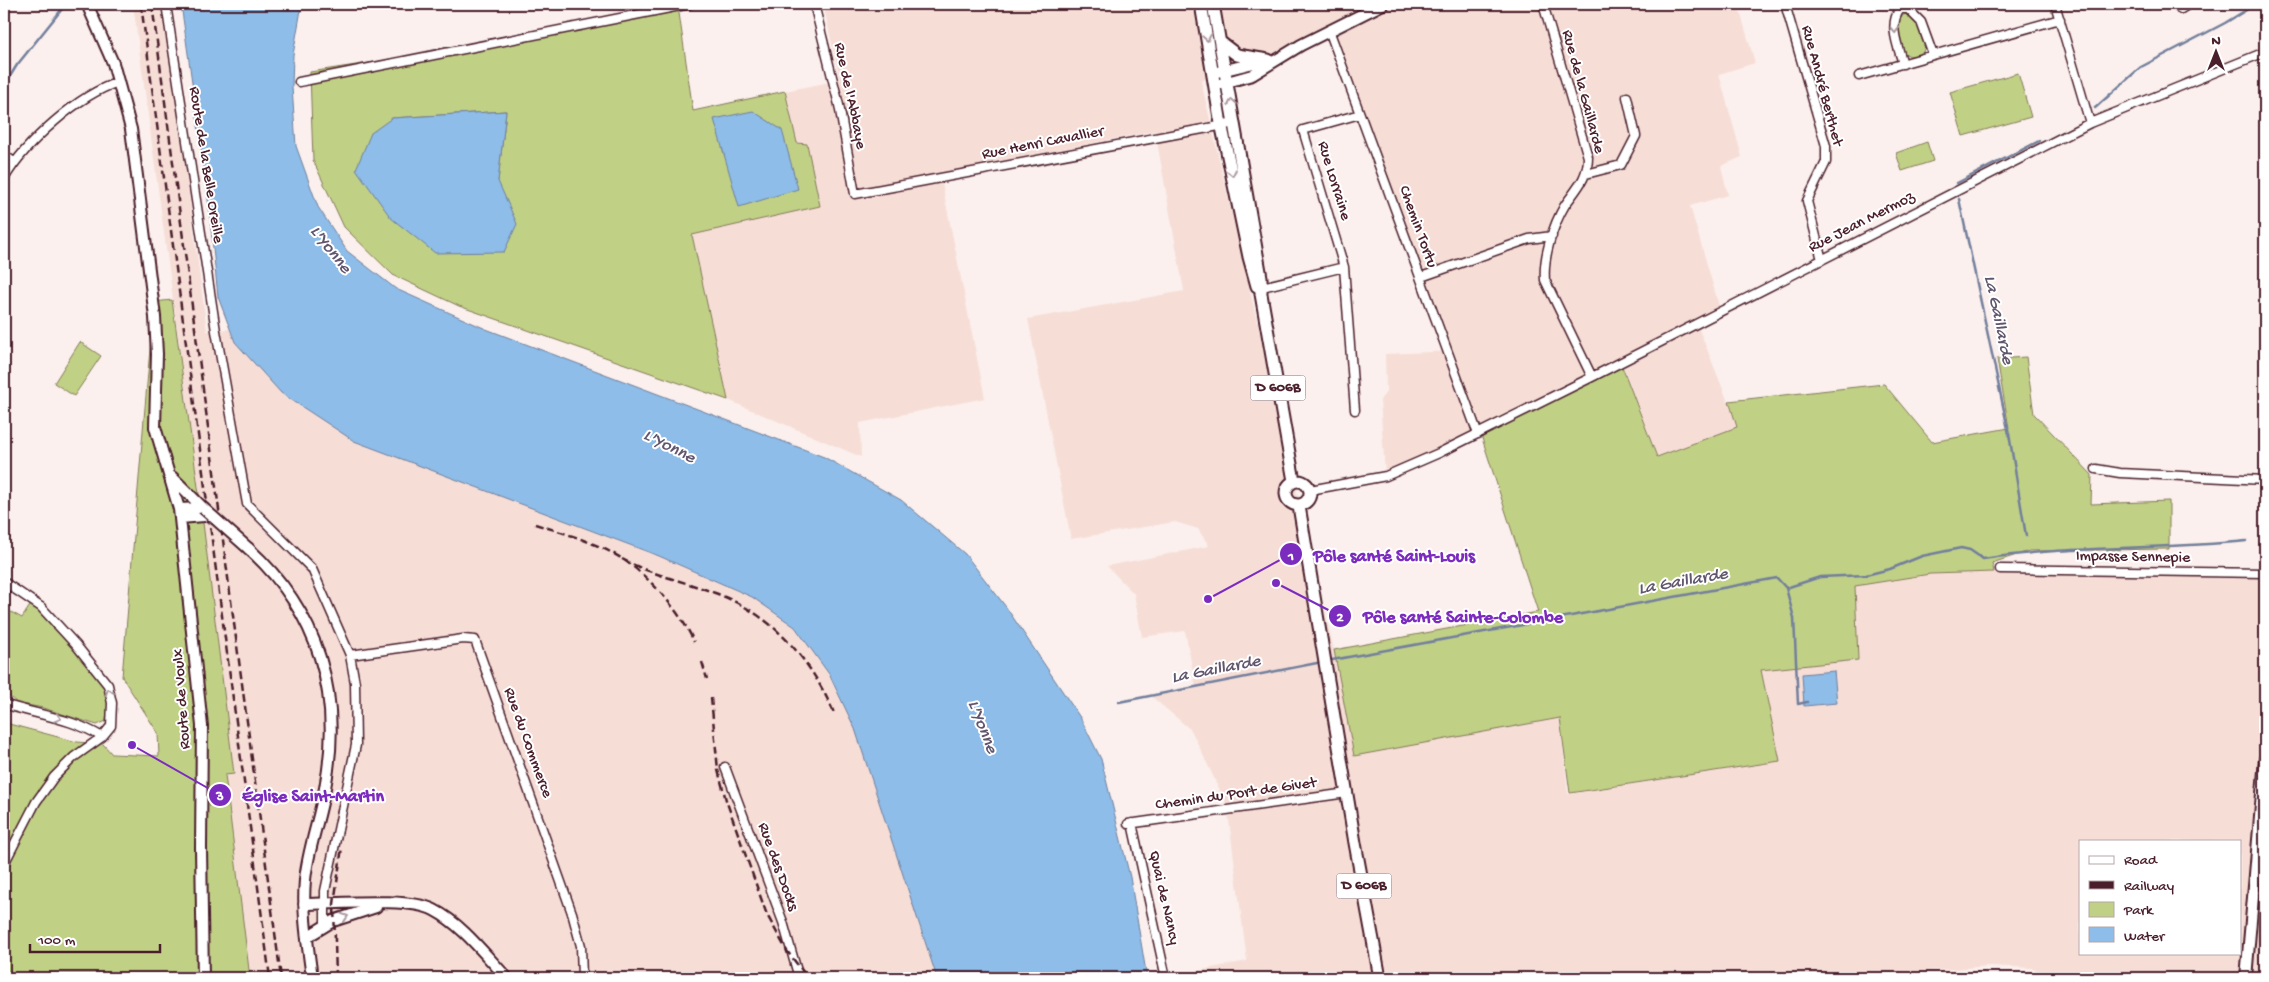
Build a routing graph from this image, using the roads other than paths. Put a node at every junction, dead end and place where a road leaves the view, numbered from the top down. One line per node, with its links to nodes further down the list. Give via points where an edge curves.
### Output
1 (87, 4): 25 (main road, Route de Voulx)
2 (166, 4): 58 (street, Route de la Belle Oreille, via 216,331 247,504 312,569)
3 (690, 4): 26 (street)
4 (814, 4): 38 (street, Rue de l'Abbaye, via 839,105)
5 (1201, 4): 23 (main road, D 606B, one-way to 23)
6 (1213, 4): 16 (main road, D 606B)
7 (1382, 4): 15 (main road)
8 (1543, 4): 36 (street, Rue de la Gaillarde, via 1588,157)
9 (1785, 4): 40 (street, Rue André Berthet, via 1826,146 1826,162 1807,201)
10 (2055, 4): 14 (street)
11 (2172, 4): 12 (street, via 2181,8)
12 (2189, 4)
13 (1900, 6): 18 (street, via 1921,22); 21 (street, one-way to 21, via 1894,31)
14 (2060, 19): 18 (street); 32 (street)
15 (1329, 30): 19 (main road); 30 (street, Chemin Tortu)
16 (1220, 42): 20 (main road, via 1237,54); 22 (main road, D 606B)
17 (2265, 52): 32 (street, Rue Jean Mermoz)
18 (1933, 55): 21 (street)
19 (1284, 57): 20 (main road); 27 (main road, via 1252,75)
20 (1268, 60): 22 (main road)
21 (1903, 64): 24 (street)
22 (1226, 69): 23 (main road); 27 (main road, D 606B)
23 (1213, 73): 28 (main road, D 606B)
24 (1859, 76)
25 (119, 82): 35 (street, via 104,87 62,116); 48 (main road, Route de Voulx, via 131,129 155,317 155,427)
26 (299, 82)
27 (1228, 82): 28 (main road); 31 (main road, D 606B, one-way to 27)
28 (1216, 85): 33 (main road, D 606B)
29 (1628, 97): 36 (street, via 1636,136 1621,165)
30 (1360, 114): 41 (street, Rue Lorraine, via 1303,130); 42 (street, Chemin Tortu)
31 (1235, 123): 33 (street, Rue Henri Cavallier); 43 (main road, D 606B)
32 (2090, 124): 40 (street, Rue Jean Mermoz)
33 (1222, 125): 38 (street, Rue Henri Cavallier); 43 (main road, D 606B, one-way to 43, via 1249,257)
34 (4, 155): 35 (street)
35 (14, 162): 37 (street)
36 (1586, 174): 39 (street, Rue de la Gaillarde, via 1560,216)
37 (4, 179)
38 (856, 194)
39 (1552, 236): 42 (street, via 1529,239); 44 (street, Rue de la Gaillarde, via 1544,266 1545,280)
40 (1822, 260): 44 (street, Rue Jean Mermoz)
41 (1344, 266): 43 (street); 45 (street, Rue Lorraine)
42 (1421, 277): 46 (street, Chemin Tortu)
43 (1260, 290): 50 (main road, D 606B)
44 (1592, 377): 46 (street, Rue Jean Mermoz)
45 (1355, 410)
46 (1478, 434): 51 (street, Rue Jean Mermoz, via 1386,476)
47 (2096, 469): 49 (street)
48 (171, 476): 53 (main road, Route de Voulx); 54 (main road)
49 (2265, 480)
50 (1294, 481): 51 (main road, via 1306,483); 52 (main road, via 1288,486 1286,497)
51 (1310, 490): 52 (main road, via 1308,500)
52 (1300, 506): 63 (main road, D 606B)
53 (179, 514): 54 (main road); 71 (main road, Route de Voulx, via 202,726)
54 (207, 514): 66 (main road, bridge, via 268,566 300,609 323,667 332,717 329,766 305,878)
55 (2000, 569): 56 (street, Impasse Sennepie)
56 (2265, 573)
57 (4, 582): 60 (street, one-way to 57, via 111,726 112,703 108,685 48,614)
58 (350, 655): 67 (street, Route de la Belle Oreille, via 355,683 356,745); 74 (street, Rue du Commerce, via 475,640 572,912 581,946)
59 (4, 704): 60 (street, one-way to 60, via 72,722)
60 (102, 737): 65 (street, via 74,756 54,777 36,802)
61 (2265, 759): 78 (main road)
62 (725, 767): 75 (street, Rue des Docks, via 783,922)
63 (1347, 793): 64 (street, Chemin du Port de Givet); 77 (main road, D 606B)
64 (1130, 823): 76 (street, Quai de Nancy)
65 (4, 864)
66 (304, 904): 67 (main road); 70 (main road)
67 (325, 904): 68 (main road); 69 (street, Route de la Belle Oreille)
68 (386, 904): 69 (main road, one-way to 68); 73 (main road, via 417,904 435,911 464,933)
69 (325, 925): 70 (main road)
70 (307, 937): 72 (main road)
71 (203, 978)
72 (312, 978)
73 (508, 978)
74 (582, 978)
75 (799, 978)
76 (1166, 978)
77 (1380, 978)
78 (2246, 978)

